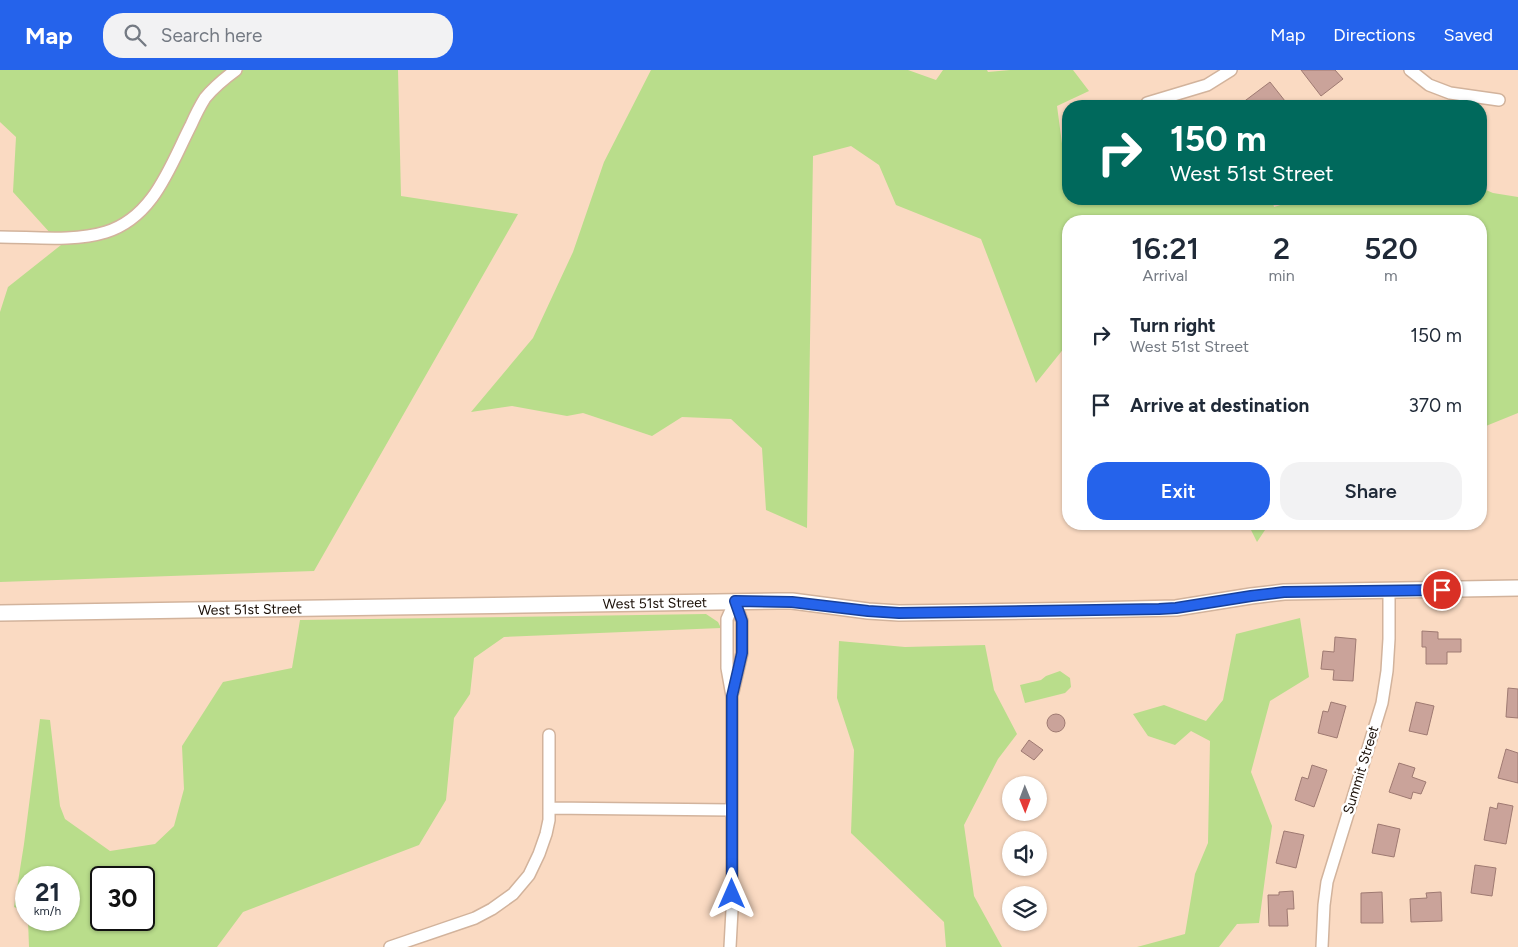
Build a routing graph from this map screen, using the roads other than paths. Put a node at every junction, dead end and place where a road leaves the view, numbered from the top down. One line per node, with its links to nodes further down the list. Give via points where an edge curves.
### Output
1 (236, 70): 6 (street, via 205,98 164,180 140,213 121,226 87,236)
2 (1231, 70): 4 (street, via 1207,85)
3 (1410, 70): 5 (street, via 1429,85 1450,93)
4 (1156, 100)
5 (1499, 100)
6 (0, 237)
7 (1518, 588): 8 (street, West 51st Street)
8 (1389, 591): 9 (street, West 51st Street, via 1284,592 1159,609 970,612 882,613 792,602); 16 (street, Summit Street, via 1389,647 1382,703 1327,882)
9 (735, 601): 10 (street, West 51st Street); 13 (street, via 742,621 742,653 732,696)
10 (0, 613)
11 (549, 736): 12 (street)
12 (549, 808): 13 (street); 14 (street, via 546,834 539,854 529,875 513,894 475,918)
13 (731, 810): 15 (street)
14 (390, 947)
15 (730, 947)
16 (1322, 947)

